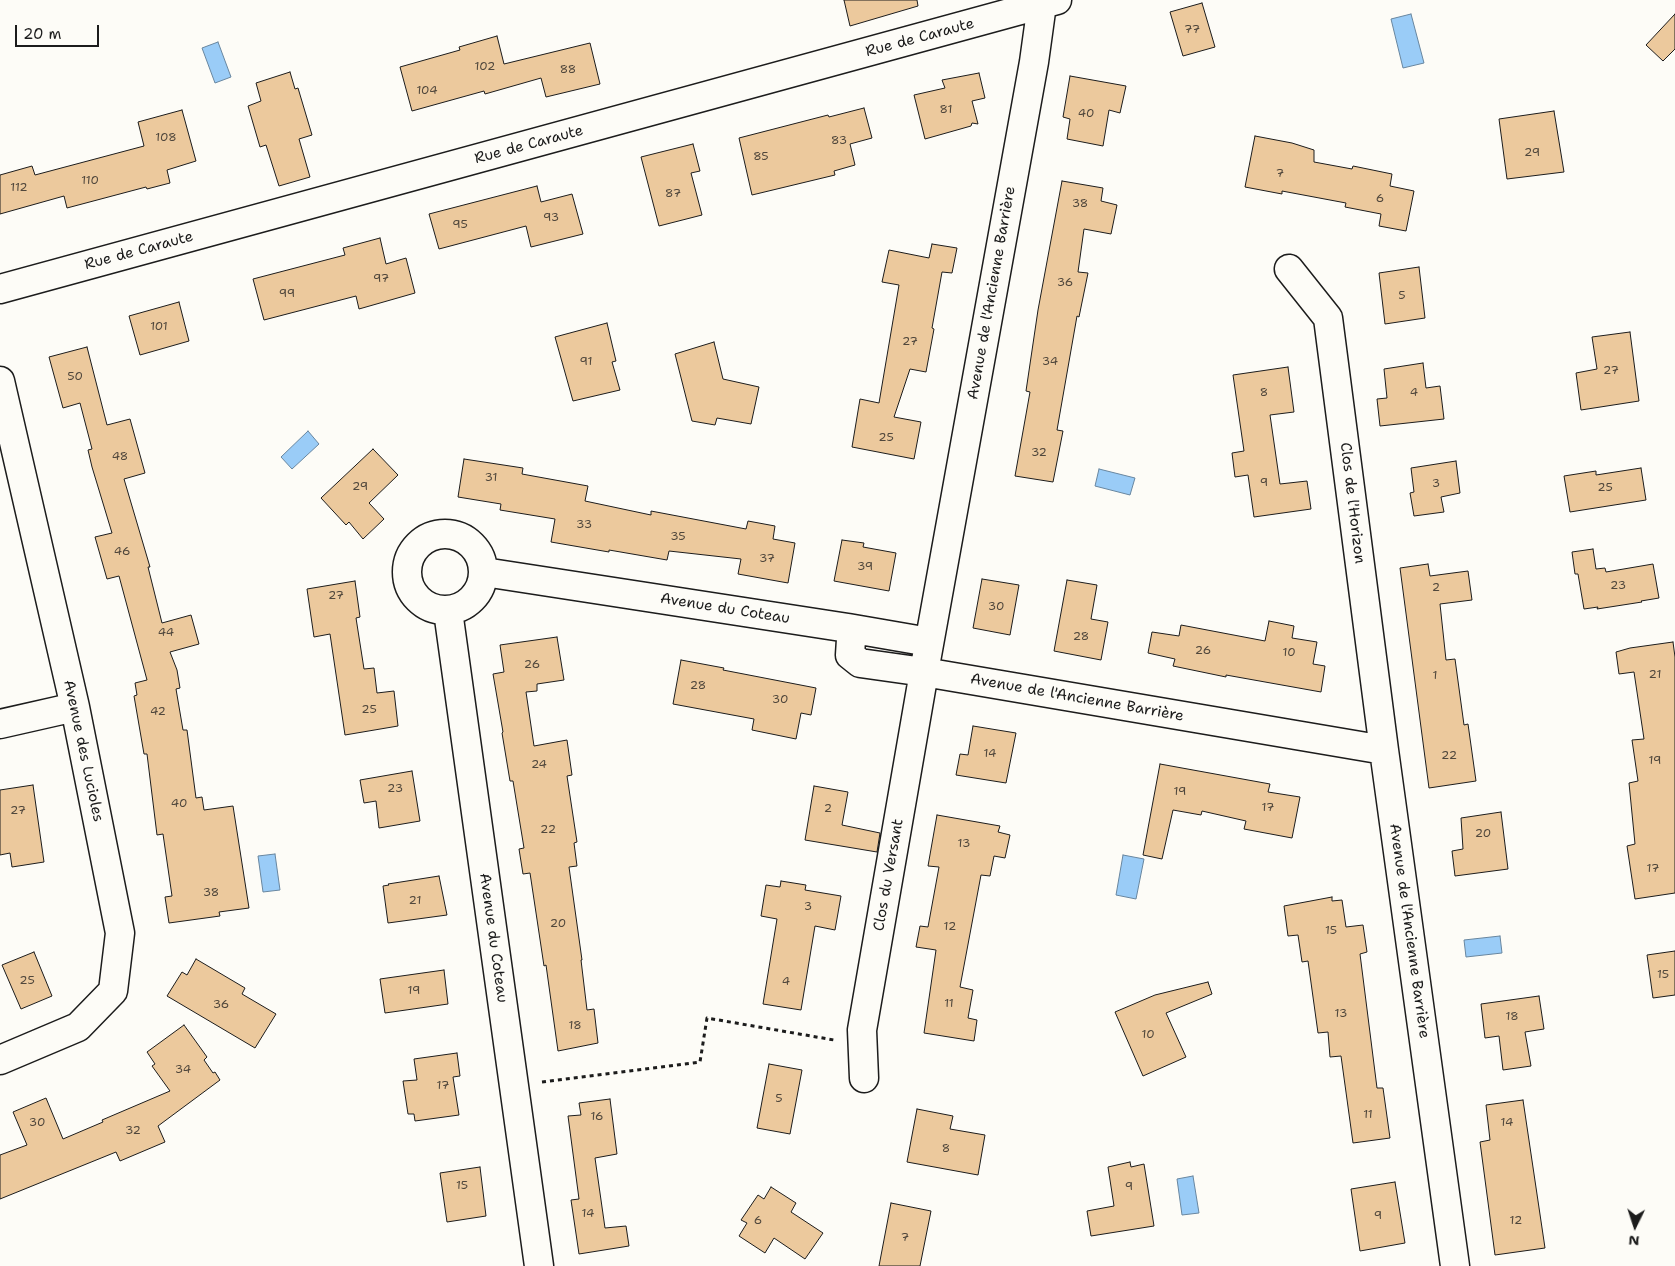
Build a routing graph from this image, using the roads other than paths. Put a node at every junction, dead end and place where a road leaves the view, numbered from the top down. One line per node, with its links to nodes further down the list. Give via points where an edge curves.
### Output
1 (1046, 2): 3 (street, Rue de Caraute); 8 (street, Avenue de l'Ancienne Barrière)
2 (1289, 269): 12 (street, Clos de l'Horizon, via 1328,318)
3 (0, 289)
4 (0, 380): 10 (street, Avenue des Lucioles)
5 (484, 572): 6 (street, via 479,590 466,605); 6 (street, via 479,554 467,540 449,533 431,536 416,546 407,562 406,580 415,597 430,608); 7 (street, Avenue du Coteau)
6 (448, 611): 15 (street, Avenue du Coteau)
7 (848, 628): 8 (street, Avenue du Coteau); 9 (street, via 850,655 860,663)
8 (929, 642): 9 (street, Avenue de l'Ancienne Barrière)
9 (924, 672): 12 (street, Avenue de l'Ancienne Barrière); 14 (street, Clos du Versant, via 862,1030)
10 (75, 707): 11 (street); 13 (street, Avenue des Lucioles, via 120,933 113,991 78,1027)
11 (0, 724)
12 (1384, 750): 16 (street, Avenue de l'Ancienne Barrière)
13 (0, 1060)
14 (864, 1078)
15 (539, 1266)
16 (1455, 1266)

